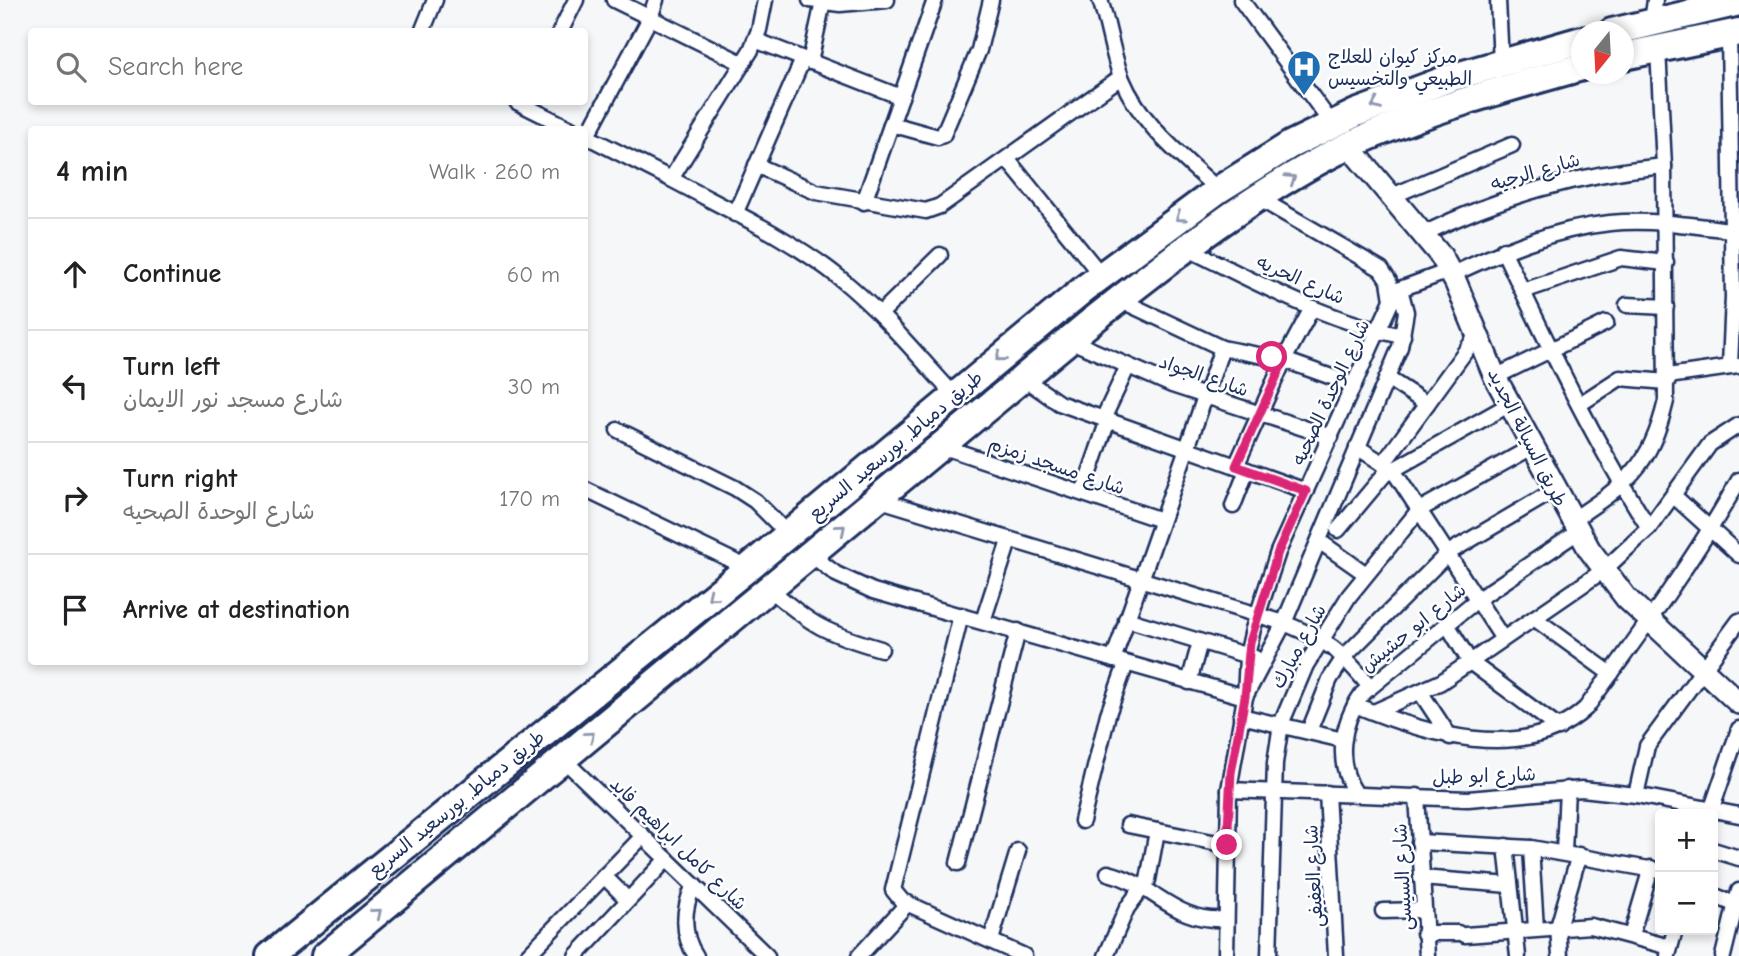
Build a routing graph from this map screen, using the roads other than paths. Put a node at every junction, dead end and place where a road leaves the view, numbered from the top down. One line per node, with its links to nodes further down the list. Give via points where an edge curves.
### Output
1 (435, 0): 18 (street)
2 (576, 0): 19 (street)
3 (614, 0): 16 (street)
4 (656, 0): 16 (street)
5 (765, 0): 21 (street)
6 (887, 0): 12 (street, via 856,4)
7 (935, 0): 31 (street)
8 (991, 0): 33 (street, via 979,50 943,135)
9 (1100, 0): 30 (street)
10 (1241, 0): 34 (street)
11 (1498, 0): 28 (street)
12 (817, 1): 26 (street)
13 (1739, 2): 14 (highway)
14 (1709, 4): 15 (highway)
15 (1653, 11): 17 (highway)
16 (650, 18): 27 (street); 36 (street)
17 (1633, 21)
18 (424, 28)
19 (563, 28)
20 (1734, 33): 24 (highway); 50 (street)
21 (755, 40): 26 (street); 27 (street)
22 (1571, 42): 23 (highway, طريق دمياط, بورسعيد السريع)
23 (1553, 47): 28 (highway, طريق دمياط, بورسعيد السريع); 29 (highway)
24 (1658, 48): 25 (highway); 42 (street, شارع ابو حشيش)
25 (1634, 53)
26 (806, 60): 31 (street); 41 (street)
27 (742, 63): 43 (street)
28 (1502, 63): 34 (highway, طريق دمياط, بورسعيد السريع, one-way to 34, via 1419,88)
29 (1570, 70): 39 (highway, طريق دمياط, بورسعيد السريع, via 1429,112)
30 (1121, 77): 40 (street); 44 (street, via 1152,127)
31 (901, 97): 33 (street)
32 (527, 105): 35 (street)
33 (891, 124): 47 (street)
34 (1332, 124): 44 (highway, طريق دمياط, بورسعيد السريع)
35 (567, 126)
36 (587, 126)
37 (588, 137): 43 (street)
38 (1512, 145): 45 (street)
39 (1349, 146): 45 (street, طريق السيالة الجديد); 46 (highway, طريق دمياط, بورسعيد السريع, one-way to 39)
40 (1007, 159): 47 (street, via 933,209 919,212); 59 (street)
41 (756, 165): 47 (street, via 816,192); 48 (street)
42 (1664, 166): 49 (street, شارع ابو حشيش); 51 (street, شارع الرجيه, via 1564,180 1492,203)
43 (671, 179): 48 (street)
44 (1218, 190): 54 (highway, طريق دمياط, بورسعيد السريع, one-way to 54)
45 (1392, 196): 51 (street, طريق السيالة الجديد)
46 (1260, 199): 52 (highway, طريق دمياط, بورسعيد السريع); 61 (street, via 1381,269)
47 (864, 202)
48 (735, 214): 66 (street, via 814,259)
49 (1665, 223): 50 (street); 53 (street, via 1610,223 1555,233); 56 (street, شارع ابو حشيش)
50 (1735, 231): 76 (street)
51 (1423, 234): 57 (street, طريق السيالة الجديد)
52 (1188, 248): 58 (highway, طريق دمياط, بورسعيد السريع); 65 (street, شارع الحريه)
53 (1503, 250): 57 (street); 60 (street)
54 (1133, 251): 58 (highway); 59 (highway, طريق دمياط, بورسعيد السريع)
55 (940, 255): 66 (street)
56 (1666, 263): 60 (street, via 1621,258); 64 (street, شارع ابو حشيش)
57 (1450, 273): 61 (street); 69 (street, طريق السيالة الجديد)
58 (1152, 275): 63 (highway, طريق دمياط, بورسعيد السريع)
59 (1093, 282): 63 (highway); 82 (highway, طريق دمياط, بورسعيد السريع, one-way to 82)
60 (1522, 290): 73 (street)
61 (1396, 291): 68 (street, شارع الوحدة الصحيه); 70 (street, via 1406,312)
62 (1627, 305): 64 (street)
63 (1112, 306): 71 (highway, طريق دمياط, بورسعيد السريع); 72 (street)
64 (1667, 307): 80 (street, شارع ابو حشيش)
65 (1312, 308): 68 (street, شارع الحريه); 74 (street)
66 (880, 314): 82 (street)
67 (1606, 323): 73 (street)
68 (1379, 332): 70 (street, شارع الحريه); 81 (street, شارع الوحدة الصحيه)
69 (1478, 334): 77 (street, طريق السيالة الجديد); 84 (street)
70 (1402, 336): 79 (street)
71 (1069, 340): 75 (street, شارع الجواد); 78 (highway, طريق دمياط, بورسعيد السريع)
72 (1222, 348): 74 (street); 83 (street)
73 (1550, 349): 77 (street); 86 (street)
74 (1284, 360): 81 (street); 87 (street)
75 (1128, 366): 83 (street, شارع الجواد); 88 (street)
76 (1735, 366): 80 (street)
77 (1495, 377): 85 (street, طريق السيالة الجديد)
78 (1023, 378): 88 (street, via 1059,403); 92 (highway, طريق دمياط, بورسعيد السريع)
79 (1387, 378): 84 (street); 93 (street)
80 (1667, 379): 86 (street, via 1620,378); 99 (street, شارع ابو حشيش, via 1651,447)
81 (1354, 385): 91 (street, شارع الوحدة الصحيه)
82 (953, 394): 113 (highway, طريق دمياط, بورسعيد السريع)
83 (1205, 396): 87 (street, شارع الجواد); 95 (street)
84 (1427, 404): 96 (street)
85 (1510, 404): 94 (street, طريق السيالة الجديد); 96 (street)
86 (1580, 404): 99 (street)
87 (1258, 414): 91 (street, شارع الجواد); 97 (street)
88 (1105, 420): 95 (street); 103 (street)
89 (1739, 425): 104 (street, via 1704,451)
90 (618, 430): 113 (street, via 734,488 755,501)
91 (1331, 437): 102 (street, شارع الوحدة الصحيه)
92 (941, 446): 103 (street, شارع مسجد زمزم); 105 (highway, طريق دمياط, بورسعيد السريع)
93 (1357, 447): 96 (street); 115 (street)
94 (1532, 447): 100 (street, طريق السيالة الجديد); 107 (street, شارع مبارك)
95 (1186, 448): 97 (street); 108 (street)
96 (1388, 467): 107 (street); 111 (street)
97 (1242, 468): 102 (street); 106 (street)
98 (1739, 480): 112 (street)
99 (1622, 486): 109 (street, شارع ابو حشيش); 110 (street)
100 (1555, 490): 109 (street, طريق السيالة الجديد); 116 (street)
101 (588, 491): 119 (street)
102 (1306, 491): 126 (street, شارع الوحدة الصحيه)
103 (1083, 493): 108 (street, شارع مسجد زمزم)
104 (1674, 496): 110 (street); 112 (street)
105 (877, 499): 114 (street); 117 (highway, طريق دمياط, بورسعيد السريع, one-way to 105)
106 (1233, 506)
107 (1419, 510): 116 (street); 121 (street, شارع مبارك)
108 (1161, 520): 122 (street)
109 (1574, 526): 120 (street, طريق السيالة الجديد); 124 (street, شارع ابو حشيش)
110 (1649, 528): 120 (street)
111 (1338, 530)
112 (1711, 530): 118 (street); 129 (street)
113 (788, 534): 119 (highway, طريق دمياط, بورسعيد السريع)
114 (1009, 541): 122 (street); 130 (street)
115 (1318, 541): 121 (street); 132 (street)
116 (1448, 553): 124 (street); 140 (street)
117 (810, 554): 123 (highway, طريق دمياط, بورسعيد السريع); 125 (street, via 836,574 873,591)
118 (1739, 555)
119 (748, 568): 209 (highway, طريق دمياط, بورسعيد السريع, one-way to 209)
120 (1604, 570): 127 (street); 129 (street, طريق السيالة الجديد)
121 (1366, 574): 135 (street, شارع مبارك)
122 (1139, 581): 126 (street); 128 (street)
123 (769, 588): 138 (street, via 816,627); 160 (highway, طريق دمياط, بورسعيد السريع, one-way to 123)
124 (1478, 598): 133 (street, شارع ابو حشيش); 136 (street)
125 (961, 615): 130 (street); 197 (street, via 894,882 896,896)
126 (1256, 615): 132 (street); 139 (street, شارع الوحدة الصحيه)
127 (1534, 618): 136 (street); 145 (street)
128 (1126, 619): 137 (street); 142 (street)
129 (1650, 620): 144 (street, طريق السيالة الجديد); 145 (street)
130 (983, 621): 134 (street)
131 (1739, 621): 144 (street)
132 (1284, 623): 135 (street); 141 (street)
133 (1447, 624): 143 (street); 147 (street, شارع ابو حشيش)
134 (1018, 631): 142 (street); 185 (street)
135 (1322, 638): 140 (street); 154 (street, شارع مبارك, via 1290,697)
136 (1503, 639): 143 (street)
137 (1200, 642): 139 (street); 146 (street)
138 (881, 649)
139 (1247, 656): 141 (street); 149 (street, شارع الوحدة الصحيه)
140 (1345, 656): 147 (street); 157 (street, via 1330,679)
141 (1266, 661): 149 (street)
142 (1119, 662): 146 (street); 172 (street)
143 (1470, 662): 148 (street); 155 (street)
144 (1705, 671): 150 (street, طريق السيالة الجديد); 166 (street, via 1647,746)
145 (1611, 674): 155 (street, via 1587,708)
146 (1189, 682): 149 (street)
147 (1370, 687): 151 (street, شارع ابو حشيش)
148 (1421, 693): 152 (street); 158 (street)
149 (1245, 697): 153 (street, شارع الوحدة الصحيه)
150 (1739, 703)
151 (1355, 705): 152 (street); 159 (street, شارع ابو حشيش)
152 (1374, 712): 158 (street)
153 (1241, 716): 154 (street); 162 (street, شارع الوحدة الصحيه)
154 (1282, 724): 157 (street); 163 (street, شارع مبارك)
155 (1559, 728): 158 (street, via 1501,740)
156 (1739, 729): 169 (street)
157 (1309, 731): 159 (street)
158 (1450, 737)
159 (1343, 740): 165 (street, شارع ابو حشيش, via 1343,762)
160 (563, 759): 175 (street, شارع كامل ابراهيم فايد); 210 (highway, طريق دمياط, بورسعيد السريع, one-way to 160)
161 (1567, 789): 166 (street, شارع ابو طبل); 167 (street, شارع ابو طبل, via 1468,799); 182 (street)
162 (1229, 790): 163 (street, شارع ابو طبل); 177 (street, شارع الوحدة الصحيه)
163 (1273, 791): 164 (street, شارع ابو طبل); 219 (street, شارع مبارك)
164 (1327, 793): 165 (street, شارع ابو طبل); 220 (street, شارع العفيفى)
165 (1356, 794): 167 (street, شارع ابو طبل)
166 (1636, 795): 168 (street, شارع ابو طبل)
167 (1417, 796): 176 (street, شارع السيسى)
168 (1702, 809)
169 (1712, 809)
170 (1718, 812): 171 (street, شارع ابو طبل)
171 (1739, 815)
172 (1082, 821)
173 (1128, 825): 174 (street)
174 (1157, 831): 177 (street); 193 (street, via 1152,871)
175 (643, 836): 184 (street, شارع كامل ابراهيم فايد); 189 (street)
176 (1419, 842): 178 (street); 190 (street, شارع السيسى)
177 (1227, 845): 200 (street, شارع الوحدة الصحيه)
178 (1506, 846): 179 (street); 192 (street)
179 (1531, 848): 182 (street); 202 (street)
180 (1018, 851): 207 (street)
181 (1718, 852): 183 (street)
182 (1572, 853): 186 (street); 201 (street)
183 (1739, 858)
184 (667, 859): 191 (street, شارع كامل ابراهيم فايد); 195 (street)
185 (958, 863)
186 (1655, 870)
187 (1655, 872): 206 (street)
188 (1108, 873): 193 (street)
189 (604, 876): 195 (street); 211 (street)
190 (1421, 878): 192 (street); 198 (street, شارع السيسى)
191 (694, 885): 213 (street, via 685,924); 214 (street, شارع كامل ابراهيم فايد)
192 (1510, 885): 203 (street)
193 (1144, 887): 200 (street, via 1187,915); 217 (street, via 1127,908)
194 (1718, 896): 196 (street)
195 (627, 899): 212 (street)
196 (1738, 900): 225 (street)
197 (908, 903): 207 (street); 215 (street)
198 (1422, 910): 199 (street); 204 (street, شارع السيسى)
199 (1383, 911)
200 (1226, 919): 218 (street, شارع الوحدة الصحيه)
201 (1558, 927): 202 (street); 206 (street, via 1591,926); 223 (street)
202 (1536, 929): 203 (street)
203 (1515, 930): 204 (street); 222 (street)
204 (1424, 933): 221 (street, شارع السيسى)
205 (1674, 935): 208 (street)
206 (1631, 936): 208 (street)
207 (990, 940): 216 (street)
208 (1669, 952): 224 (street)
209 (270, 956)
210 (325, 956)
211 (527, 956)
212 (576, 956)
213 (696, 956)
214 (767, 956)
215 (859, 956)
216 (1024, 956)
217 (1106, 956)
218 (1226, 956)
219 (1269, 956)
220 (1336, 956)
221 (1427, 956)
222 (1518, 956)
223 (1560, 956)
224 (1656, 956)
225 (1723, 956)

